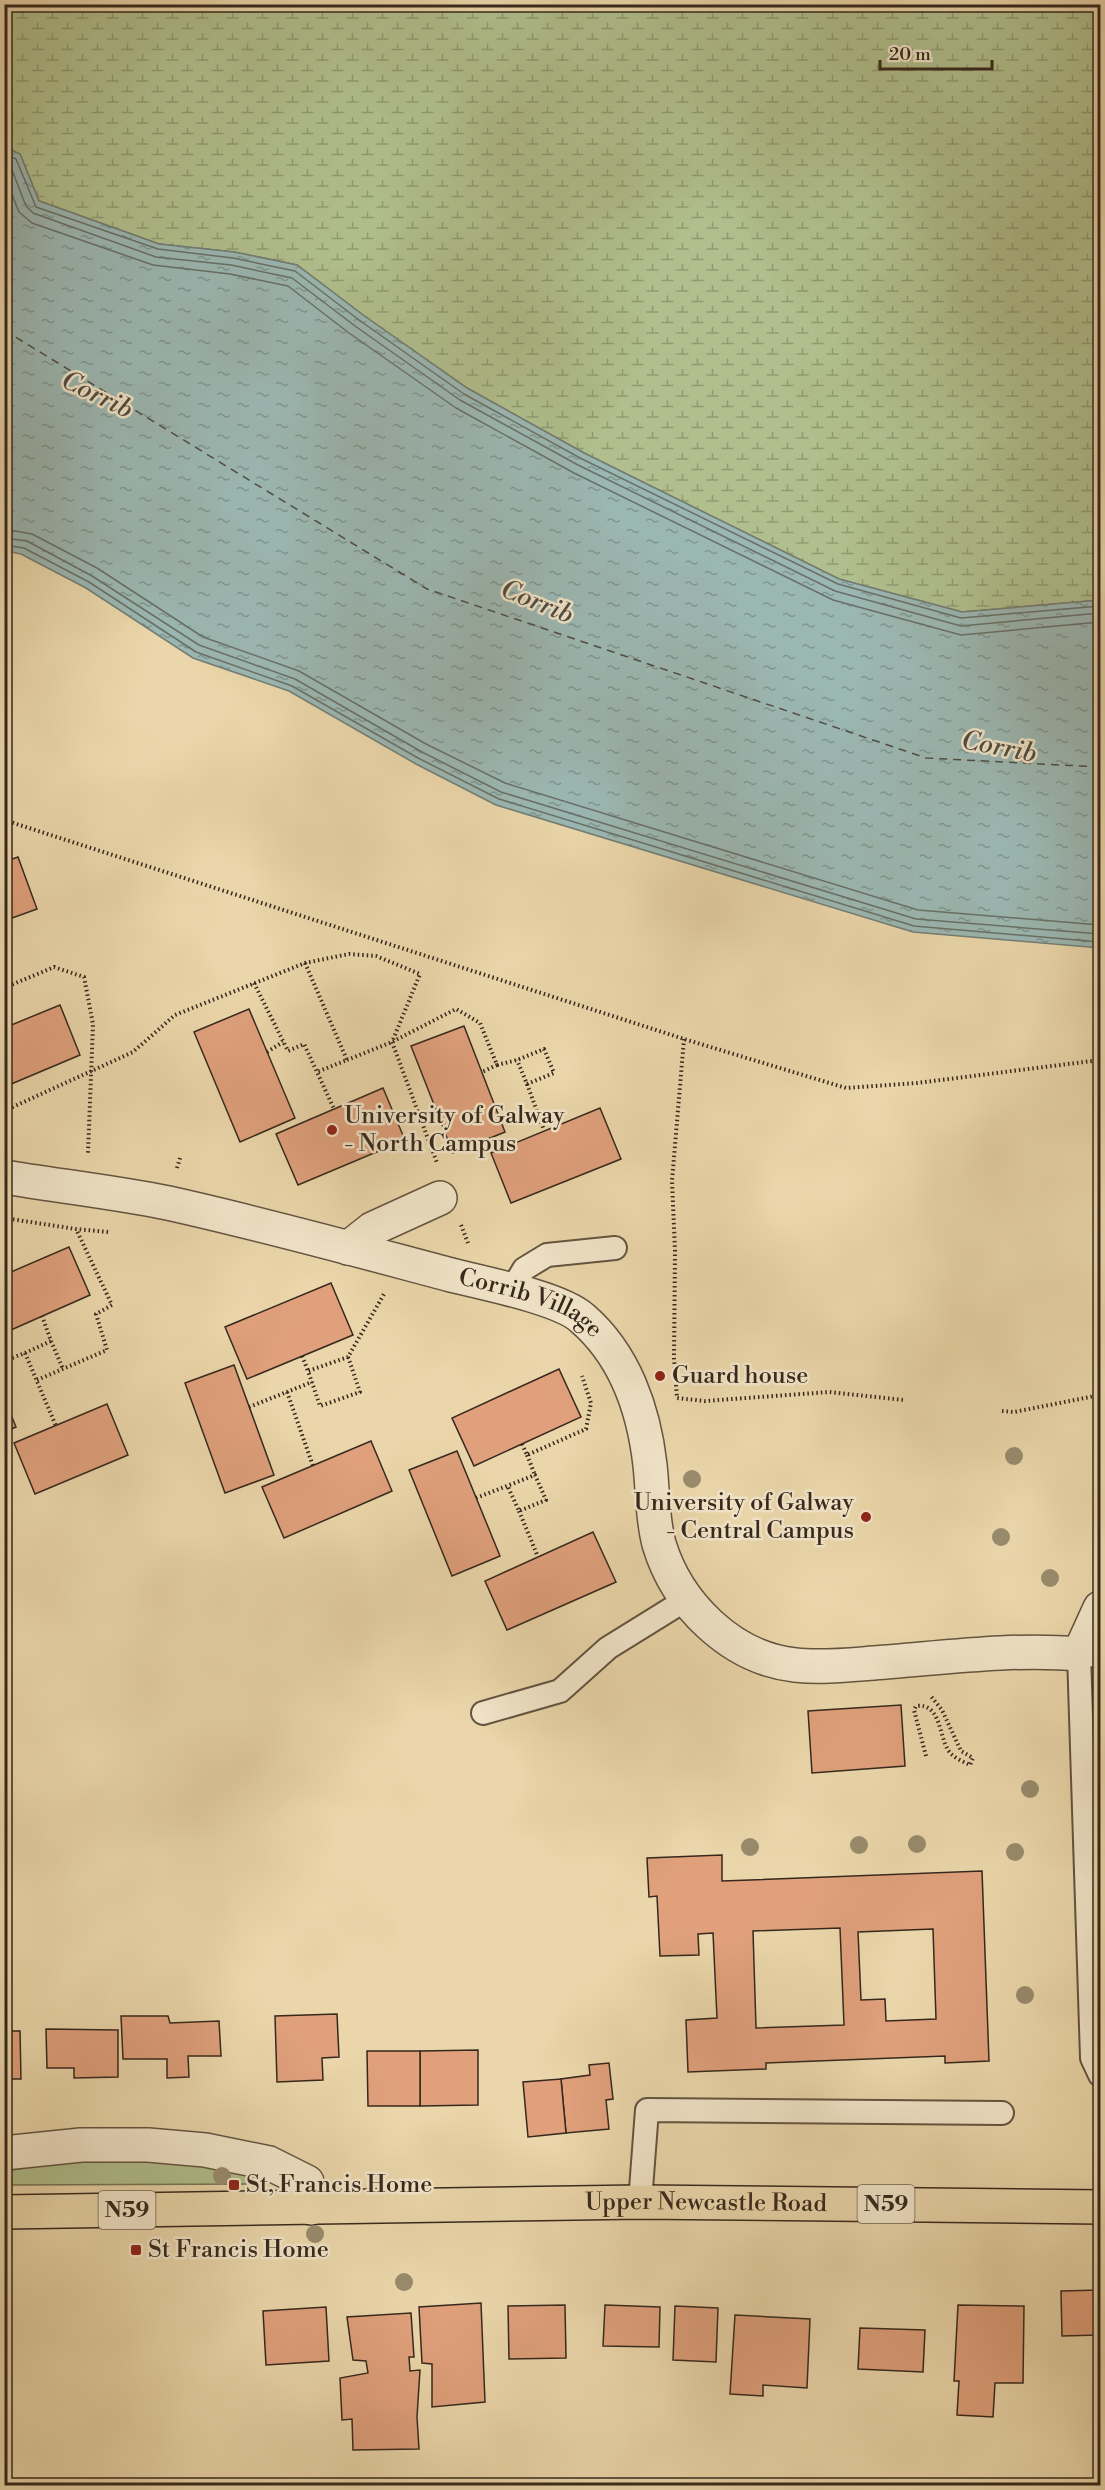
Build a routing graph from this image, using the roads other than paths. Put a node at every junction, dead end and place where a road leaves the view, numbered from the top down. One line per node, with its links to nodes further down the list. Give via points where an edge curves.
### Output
1 (4, 1177): 3 (street, Corrib Village, via 167,1203)
2 (440, 1198): 3 (street, via 372,1229)
3 (348, 1248): 5 (street, Corrib Village)
4 (615, 1248): 5 (lane, via 547,1255 524,1269)
5 (511, 1291): 6 (street, Corrib Village, via 579,1315 596,1330 623,1369 646,1437 659,1543 669,1571)
6 (687, 1599): 8 (street, Corrib Village, via 732,1643 773,1661 796,1665 1044,1651); 9 (lane, via 608,1648 560,1691)
7 (1101, 1608): 8 (street)
8 (1090, 1655): 10 (lane, via 1092,2058)
9 (483, 1713)
10 (1101, 2075)
11 (1002, 2113): 13 (lane, via 647,2110)
12 (4, 2153): 15 (street, via 81,2145 205,2150 269,2163 307,2182)
13 (640, 2202): 14 (main road, Upper Newcastle Road / N59); 15 (main road, Upper Newcastle Road / N59)
14 (1101, 2207)
15 (311, 2208): 16 (main road, Upper Newcastle Road / N59)
16 (4, 2212)

